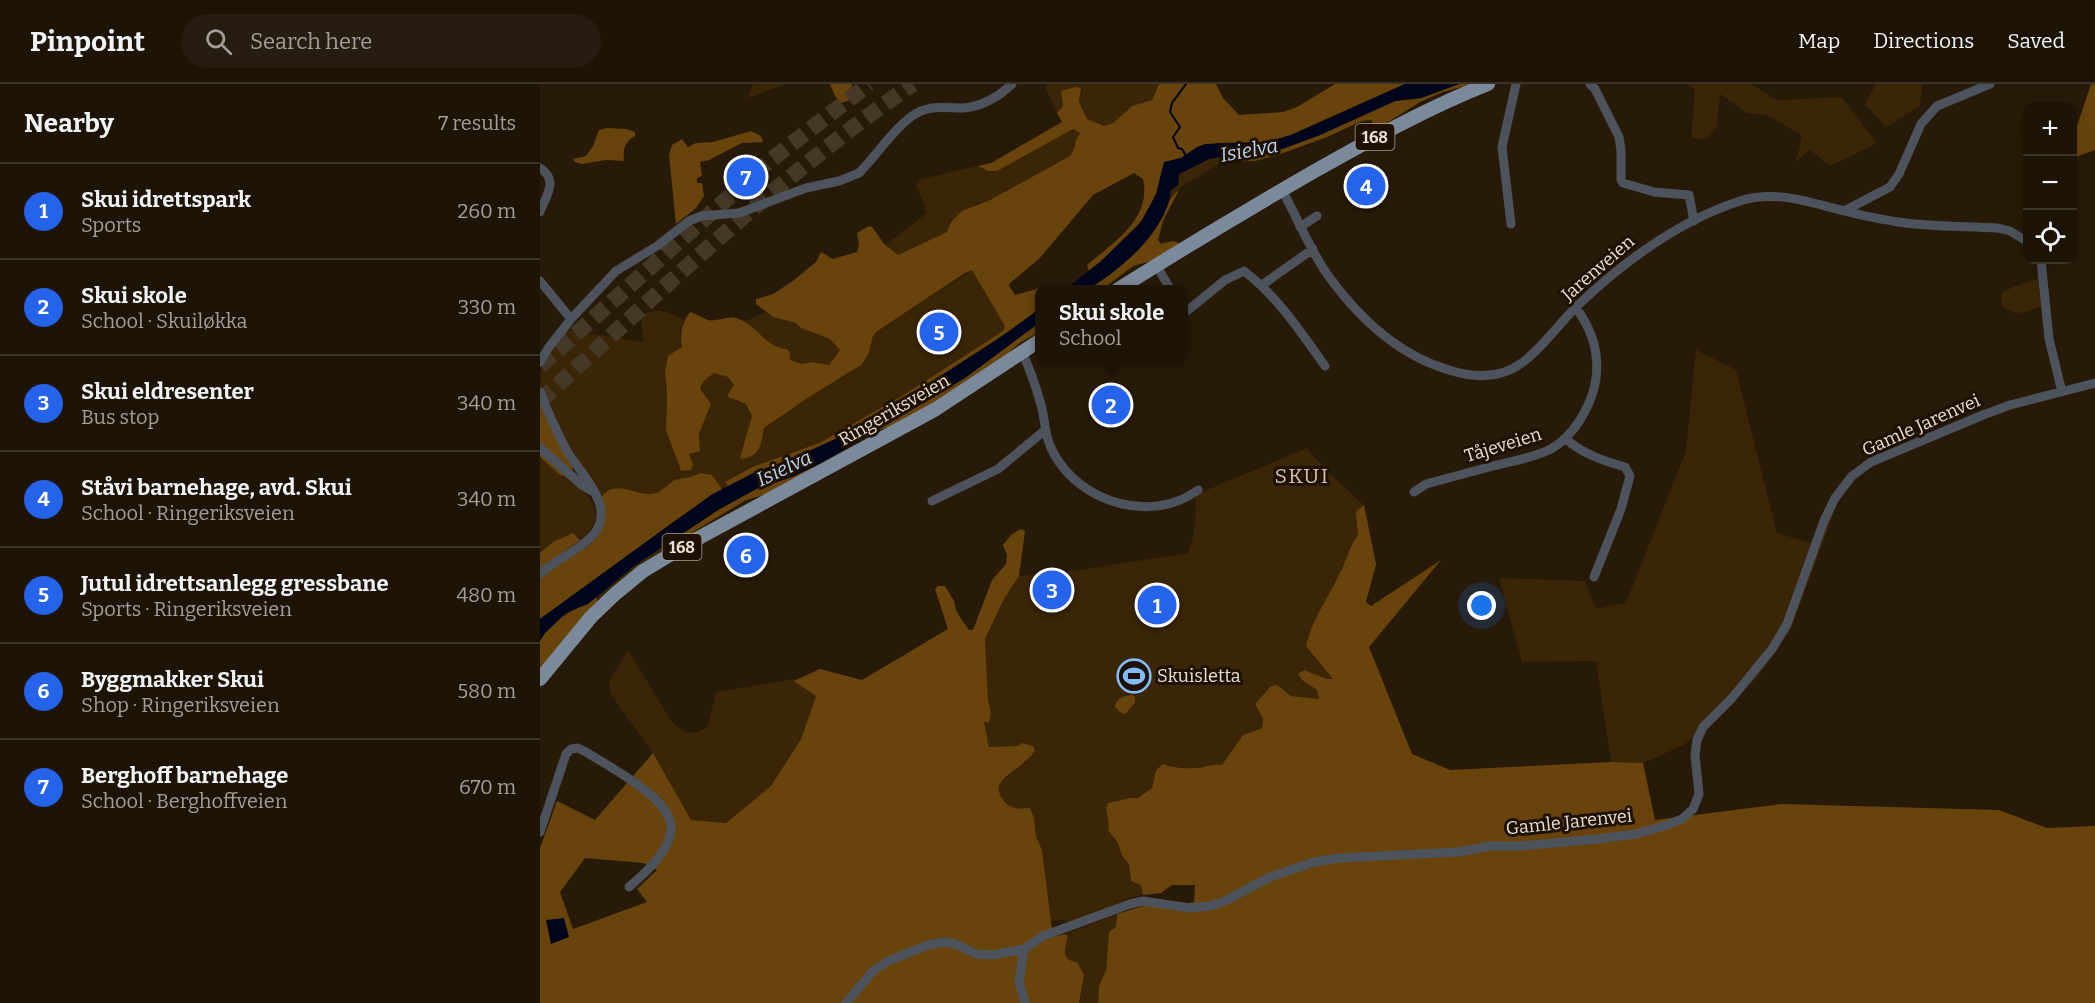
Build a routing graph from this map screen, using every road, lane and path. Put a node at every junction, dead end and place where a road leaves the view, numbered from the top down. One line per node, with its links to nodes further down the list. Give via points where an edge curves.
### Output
1 (1012, 84): 24 (street, via 1005,92 977,105 945,106 917,113 859,173 850,177 806,188 739,213 694,217 616,271)
2 (1488, 84): 7 (main road, 168, via 1409,119)
3 (1519, 84): 12 (street, via 1502,147)
4 (1590, 84): 11 (street, via 1619,137 1623,183 1654,192 1689,195)
5 (1990, 84): 8 (street, via 1937,106 1921,124 1890,187)
6 (540, 168): 9 (street, via 551,181)
7 (1282, 190): 13 (street, Jarenveien); 17 (main road, 168)
8 (1844, 211): 11 (street, Jarenveien, via 1774,196 1746,200); 14 (street, Jarenveien, via 1900,222 1998,228)
9 (540, 212)
10 (1317, 216): 13 (street)
11 (1694, 221): 22 (street, Jarenveien, via 1649,245)
12 (1511, 224)
13 (1300, 227): 15 (street, Jarenveien)
14 (2023, 239)
15 (1313, 249): 21 (street); 22 (street, Jarenveien, via 1359,314 1380,332 1440,368 1472,376 1504,373 1523,363)
16 (2042, 264): 31 (street, via 2049,339)
17 (1156, 265): 19 (main road, 168); 20 (street)
18 (540, 281): 24 (street)
19 (1126, 285)
20 (1168, 285)
21 (1262, 285): 23 (street, via 1245,272 1225,280); 28 (street, via 1286,310)
22 (1576, 308): 33 (street, Tåjeveien, via 1593,340 1596,380 1586,411)
23 (1188, 311)
24 (571, 319): 27 (street)
25 (1035, 344): 26 (main road, Ringeriksveien / 168)
26 (1022, 352): 32 (street, via 1042,407); 41 (main road, Ringeriksveien / 168, via 936,409 644,571 591,616)
27 (540, 362)
28 (1325, 366)
29 (2095, 383): 31 (street, Gamle Jarenvei)
30 (540, 392): 37 (street, via 567,451 588,478)
31 (2062, 392): 44 (street, Gamle Jarenvei, via 1983,415 1871,462 1852,476 1824,520 1787,624 1772,649 1703,727 1695,756 1699,794 1693,809 1682,819 1636,834 1596,839 1314,862 1270,877 1210,906 1190,908 1143,901 1130,904 1043,936)
32 (1044, 431): 35 (street, via 1061,464 1103,499 1129,506 1155,506); 38 (street, via 998,469)
33 (1565, 438): 36 (street, Tåjeveien, via 1527,458 1426,484); 40 (street, via 1576,448 1625,467 1630,476)
34 (540, 448): 37 (street)
35 (1198, 490)
36 (1414, 492)
37 (594, 493): 39 (street, via 601,507 590,539)
38 (932, 501)
39 (540, 574)
40 (1594, 578)
41 (540, 679)
42 (540, 832): 43 (street, via 566,754 578,748 586,752 653,796 670,820 671,832 665,847)
43 (629, 887)
44 (1024, 949): 45 (street, Gamle Jarenvei, via 993,955 976,954 944,942 928,945 873,971); 46 (street, via 1019,982)
45 (846, 1003)
46 (1025, 1003)

